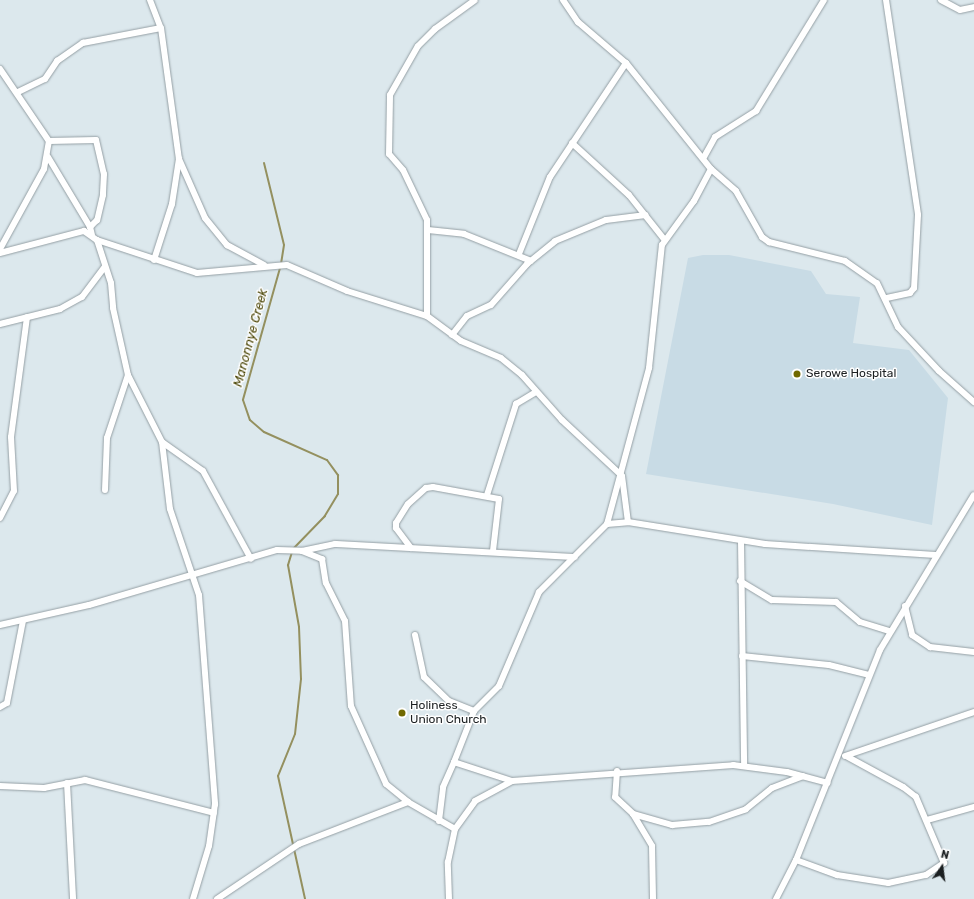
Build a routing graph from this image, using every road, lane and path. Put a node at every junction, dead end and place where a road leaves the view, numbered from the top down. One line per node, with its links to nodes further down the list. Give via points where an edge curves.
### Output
1 (150, 0): 8 (street)
2 (475, 0): 20 (street, via 435,29 418,46 390,94 389,154 421,203)
3 (563, 0): 9 (street, via 578,22)
4 (824, 0): 15 (street, via 756,110 715,137)
5 (886, 0): 31 (street, via 918,215 914,288 910,293)
6 (941, 0): 7 (street, via 960,10)
7 (974, 7)
8 (161, 28): 11 (street, via 83,43 57,61 45,79); 16 (street)
9 (626, 63): 13 (street); 15 (street)
10 (0, 69): 11 (street)
11 (18, 92): 12 (street)
12 (49, 141): 14 (street); 19 (street, via 91,138 97,142 104,174 103,195 97,220)
13 (572, 143): 18 (street); 26 (street, via 548,182)
14 (48, 156): 19 (street, via 52,169); 24 (street)
15 (704, 157): 17 (street)
16 (179, 159): 27 (street, via 172,204); 29 (street, via 209,224 228,245)
17 (711, 169): 22 (street, via 694,201); 31 (street, via 743,200 756,229 765,240 845,261 877,283)
18 (646, 214): 22 (street); 28 (street, via 599,223 555,241)
19 (90, 227): 21 (street)
20 (428, 230): 26 (street, via 464,234); 32 (street)
21 (92, 235): 23 (street); 25 (street, via 73,232)
22 (664, 239): 40 (street, via 649,368)
23 (97, 240): 27 (street); 30 (street)
24 (0, 249)
25 (0, 253)
26 (519, 254): 28 (street)
27 (154, 260): 29 (street, via 202,273)
28 (531, 261): 35 (street, via 491,305 467,316)
29 (264, 265): 32 (street, via 287,265 304,270 348,291)
30 (105, 267): 33 (street, via 82,297 60,309); 36 (street)
31 (886, 298): 38 (street, via 888,312 898,326 939,371)
32 (427, 316): 35 (street)
33 (27, 317): 34 (street); 44 (street, via 11,437 14,491)
34 (0, 324)
35 (452, 335): 37 (street, via 501,358)
36 (128, 375): 39 (street); 41 (street, via 107,438)
37 (536, 392): 40 (street); 42 (street, via 516,404)
38 (974, 402)
39 (162, 442): 53 (street, via 203,471); 54 (street, via 170,509)
40 (622, 476): 45 (street); 46 (street)
41 (105, 490)
42 (487, 495): 48 (street, via 426,488 408,504 396,523 396,528); 50 (street, via 499,500)
43 (974, 496): 51 (street)
44 (0, 518)
45 (628, 522): 46 (street); 47 (street)
46 (607, 524): 52 (street)
47 (741, 541): 51 (street); 55 (street)
48 (411, 548): 49 (street, via 335,544); 50 (street)
49 (302, 551): 53 (street, via 276,550); 77 (street, via 322,559 326,583 345,621 351,706 386,784)
50 (493, 551): 52 (street)
51 (936, 555): 56 (street)
52 (575, 557): 65 (street, via 539,592 499,686)
53 (251, 560): 54 (street)
54 (192, 574): 57 (street, via 89,605); 79 (street, via 199,595 207,673)
55 (740, 581): 59 (street, via 772,600 836,602 860,622); 62 (street)
56 (905, 606): 59 (street); 61 (street, via 912,635 930,647)
57 (23, 621): 58 (street); 64 (street, via 7,703)
58 (0, 625)
59 (889, 631): 63 (street)
60 (415, 635): 65 (street, via 424,677 449,701)
61 (974, 652)
62 (742, 656): 63 (street, via 829,665); 70 (street)
63 (869, 675): 67 (street)
64 (0, 707)
65 (474, 711): 69 (street)
66 (973, 714): 68 (street)
67 (839, 754): 68 (street); 75 (street)
68 (848, 757): 81 (street, via 910,792)
69 (454, 762): 73 (street); 82 (street, via 443,787)
70 (744, 766): 71 (street); 72 (street)
71 (617, 771): 73 (street); 80 (street, via 615,798)
72 (804, 776): 75 (street); 80 (street, via 772,788 746,810 709,822 672,825)
73 (512, 781): 83 (street, via 475,801)
74 (67, 783): 76 (street, via 44,788); 79 (street, via 85,780); 85 (street)
75 (828, 783): 84 (street)
76 (0, 786)
77 (408, 802): 82 (street); 87 (street, via 299,844)
78 (974, 807): 81 (street)
79 (214, 813): 86 (street, via 209,846)
80 (633, 814): 89 (street, via 654,852)
81 (927, 820): 84 (street, via 945,860 942,866 926,875 878,882 837,875)
82 (439, 821): 83 (street)
83 (454, 829): 88 (street, via 448,862)
84 (796, 860): 90 (street)
85 (73, 899)
86 (193, 899)
87 (217, 899)
88 (449, 899)
89 (653, 899)
90 (776, 899)

